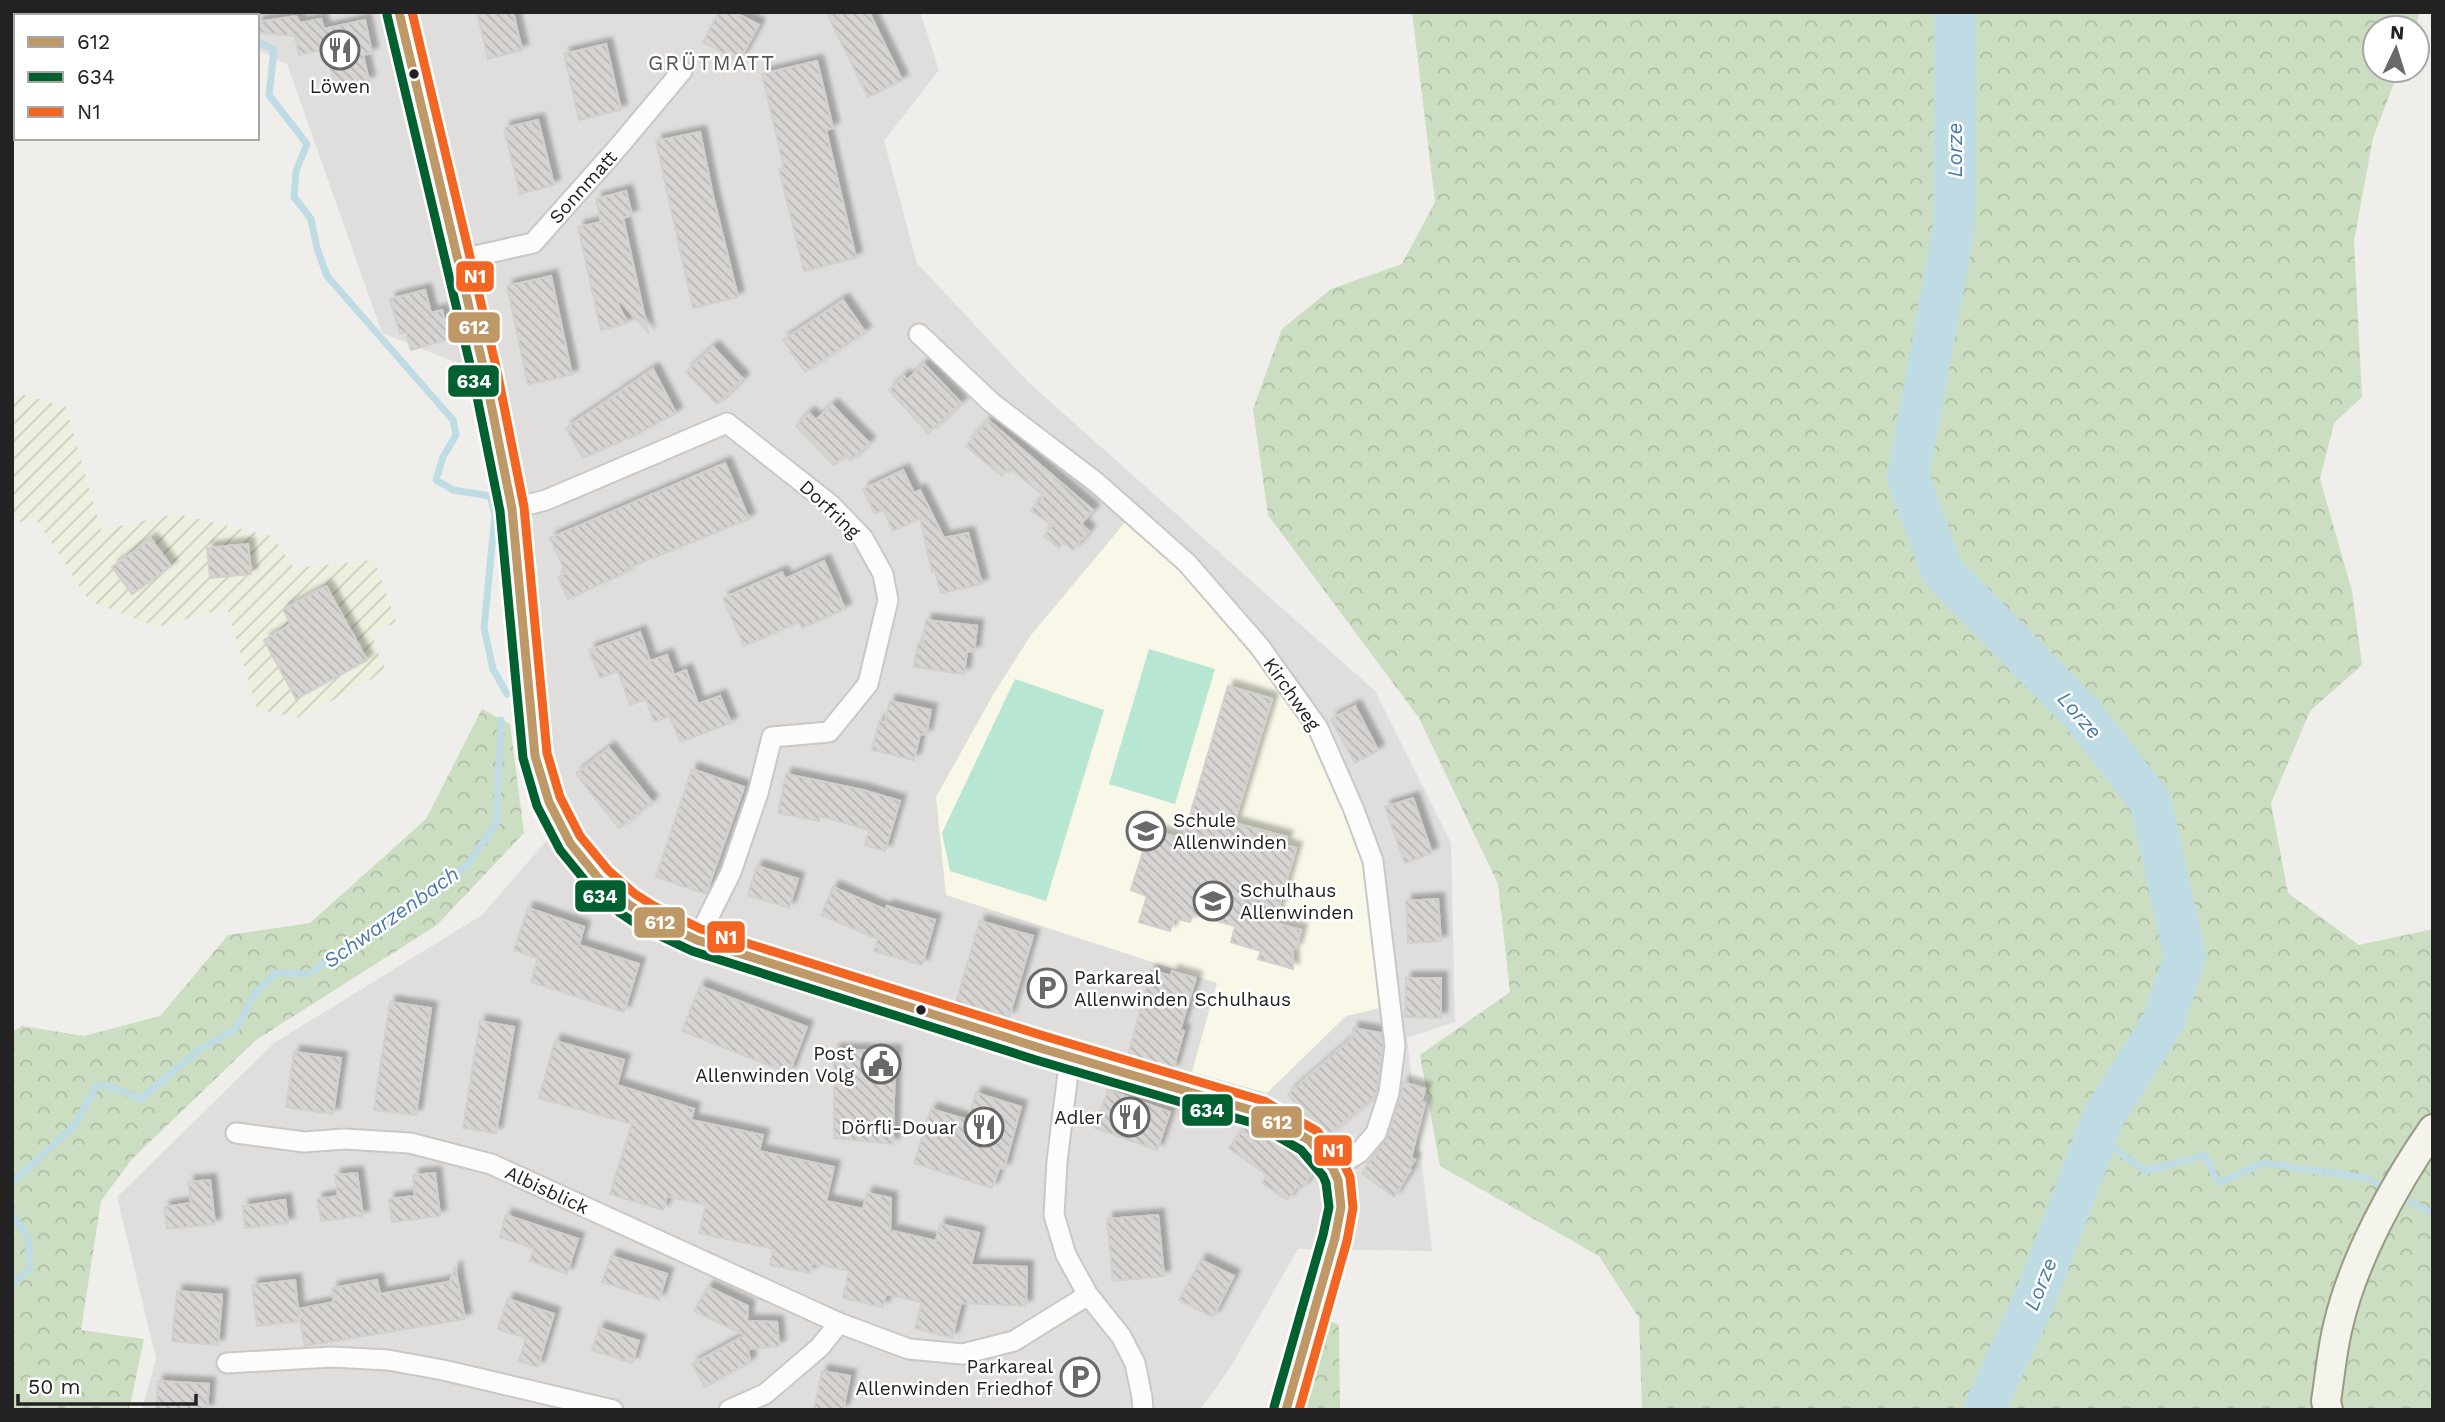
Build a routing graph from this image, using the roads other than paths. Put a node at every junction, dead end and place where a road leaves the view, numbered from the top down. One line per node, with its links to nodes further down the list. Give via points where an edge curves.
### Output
1 (399, 12): 3 (street)
2 (681, 71): 3 (street, Sonnmatt, via 533,243)
3 (457, 260): 5 (street)
4 (919, 334): 10 (street, Kirchweg, via 992,403 1097,483 1188,563 1260,647 1318,728 1373,861 1395,1046 1389,1093 1376,1133 1359,1153)
5 (512, 509): 6 (street, via 535,757 549,802 570,843 599,879 628,904); 6 (street, Dorfring, via 546,500 727,423 831,505 863,538 883,574 888,600 868,684 829,732 772,737 731,872)
6 (697, 940): 7 (street)
7 (1070, 1057): 10 (street, via 1261,1113 1308,1140); 11 (street, via 1054,1215 1066,1255)
8 (236, 1133): 12 (street, Albisblick, via 304,1142 410,1143 491,1164)
9 (2429, 1135): 18 (street, via 2356,1265 2337,1326)
10 (1333, 1169): 17 (street, via 1340,1197 1338,1224)
11 (1088, 1295): 12 (street, Albisblick, via 1014,1341 963,1354 909,1349); 16 (street, via 1121,1336 1135,1363)
12 (839, 1323): 15 (street, via 820,1347 765,1394)
13 (227, 1363): 14 (street, via 332,1357 388,1360)
14 (612, 1410)
15 (729, 1410)
16 (1143, 1410)
17 (1286, 1410)
18 (2328, 1410)

